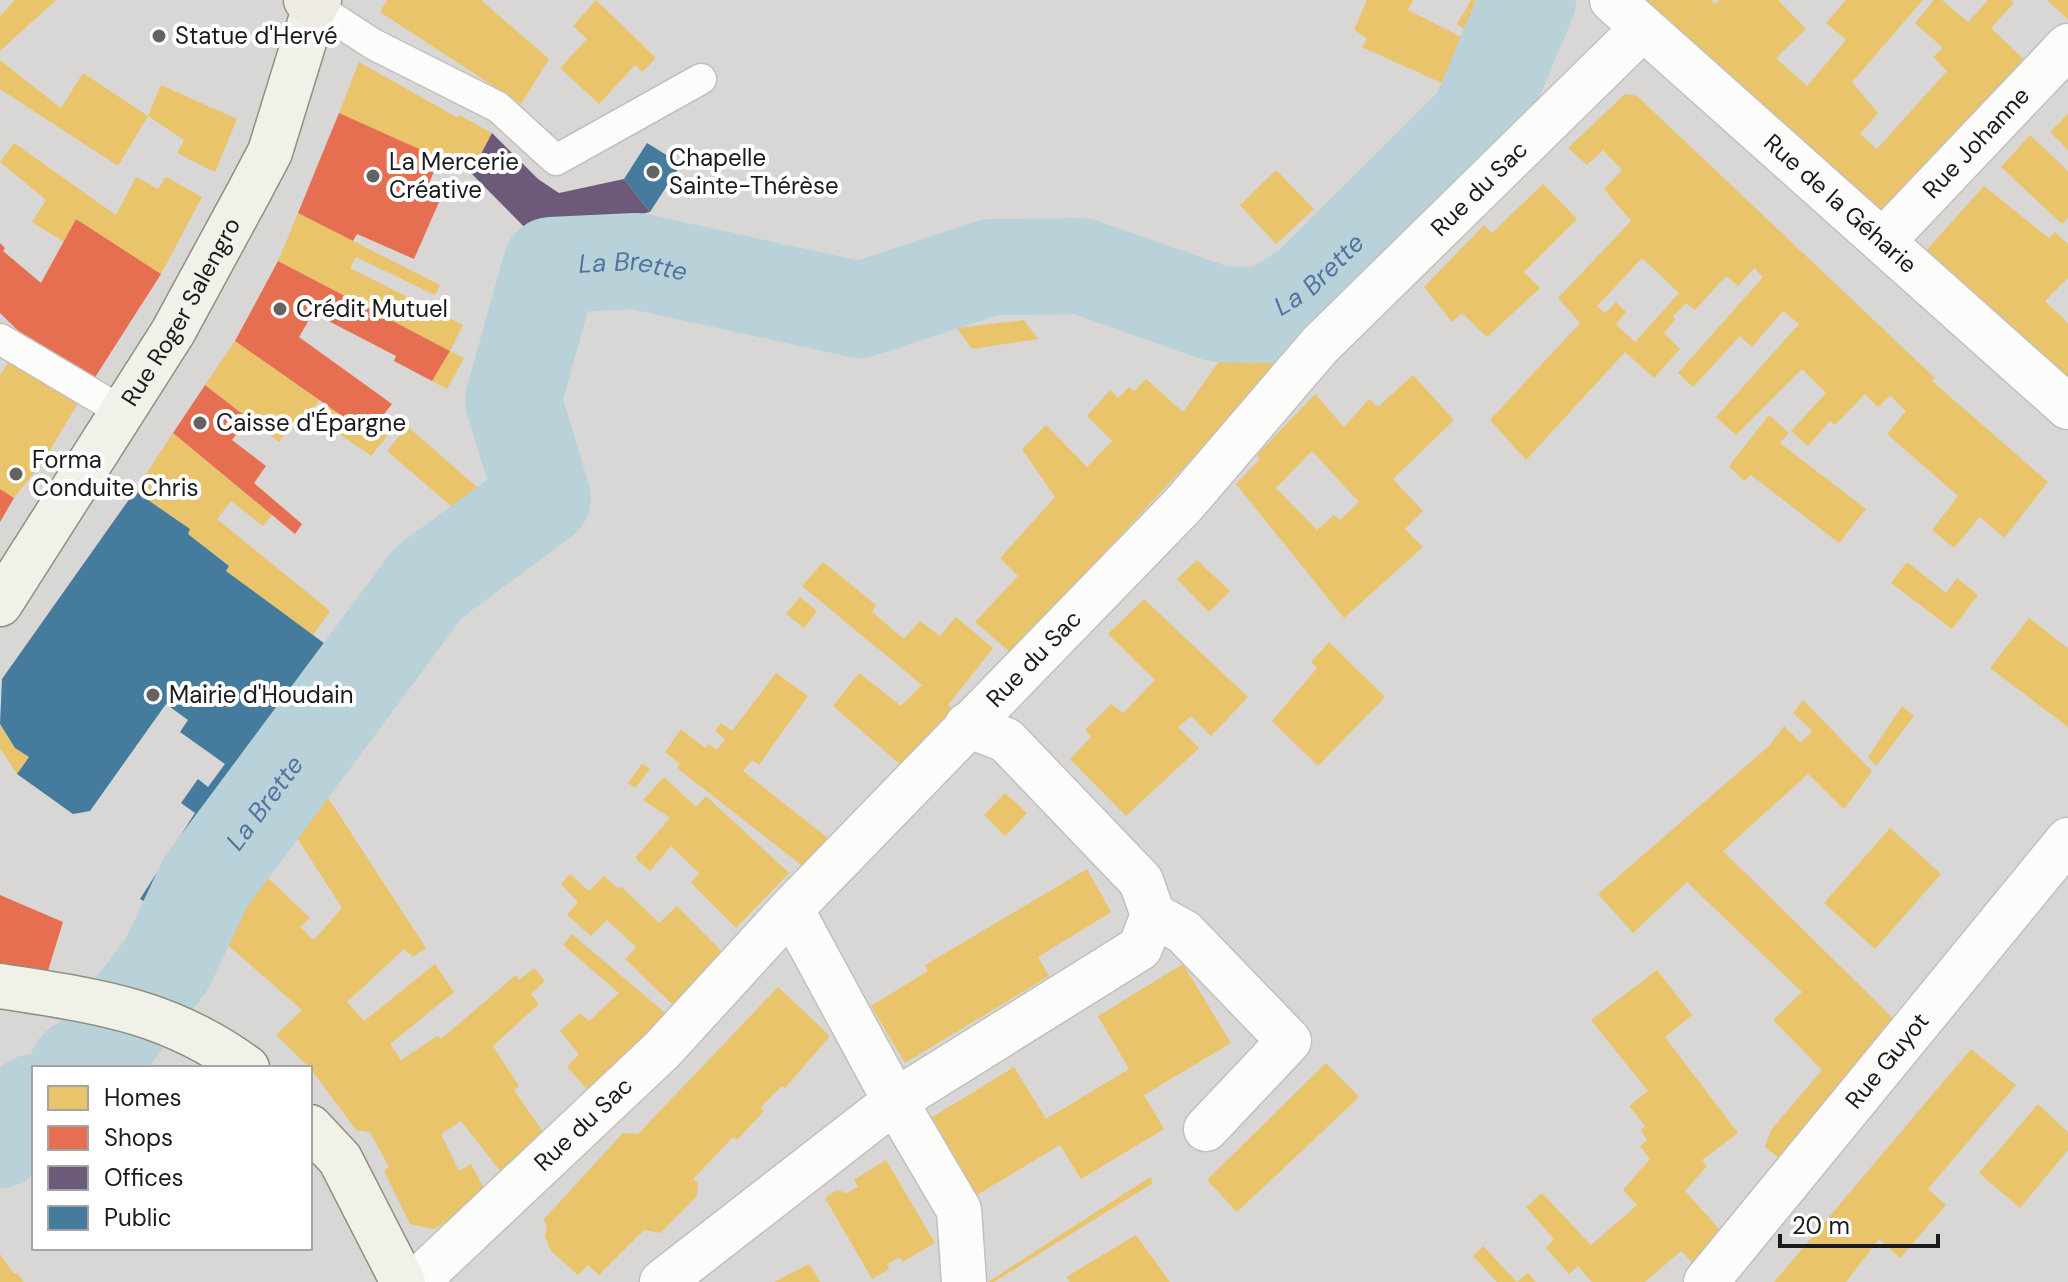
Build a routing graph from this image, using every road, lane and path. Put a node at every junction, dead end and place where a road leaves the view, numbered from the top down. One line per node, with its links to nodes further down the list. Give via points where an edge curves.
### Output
1 (313, 2): 4 (lane, via 373,44 498,107 556,160); 8 (main road, Rue Roger Salengro, via 270,152 173,332)
2 (1627, 14): 5 (street, Rue de la Géharie); 10 (street, Rue du Sac, via 1320,345 1183,505)
3 (2068, 46): 5 (street, Rue Johanne)
4 (701, 79)
5 (1884, 240): 7 (street, Rue de la Géharie)
6 (0, 339): 8 (lane)
7 (2068, 407)
8 (121, 411): 9 (main road, Rue Roger Salengro)
9 (0, 604)
10 (967, 725): 12 (street, Rue du Sac); 13 (street, via 1006,740 1141,881)
11 (2068, 840): 23 (street, Rue Guyot)
12 (791, 909): 16 (street); 20 (street, Rue du Sac, via 662,1050)
13 (1153, 915): 16 (street, via 1140,948); 18 (street, via 1184,932 1289,1041)
14 (0, 986): 15 (main road, via 164,1019 209,1040)
15 (244, 1066)
16 (895, 1101): 21 (street); 22 (street, via 959,1210)
17 (312, 1129): 19 (main road, via 340,1159)
18 (1206, 1129)
19 (403, 1282)
20 (416, 1282)
21 (662, 1282)
22 (964, 1282)
23 (1706, 1282)

